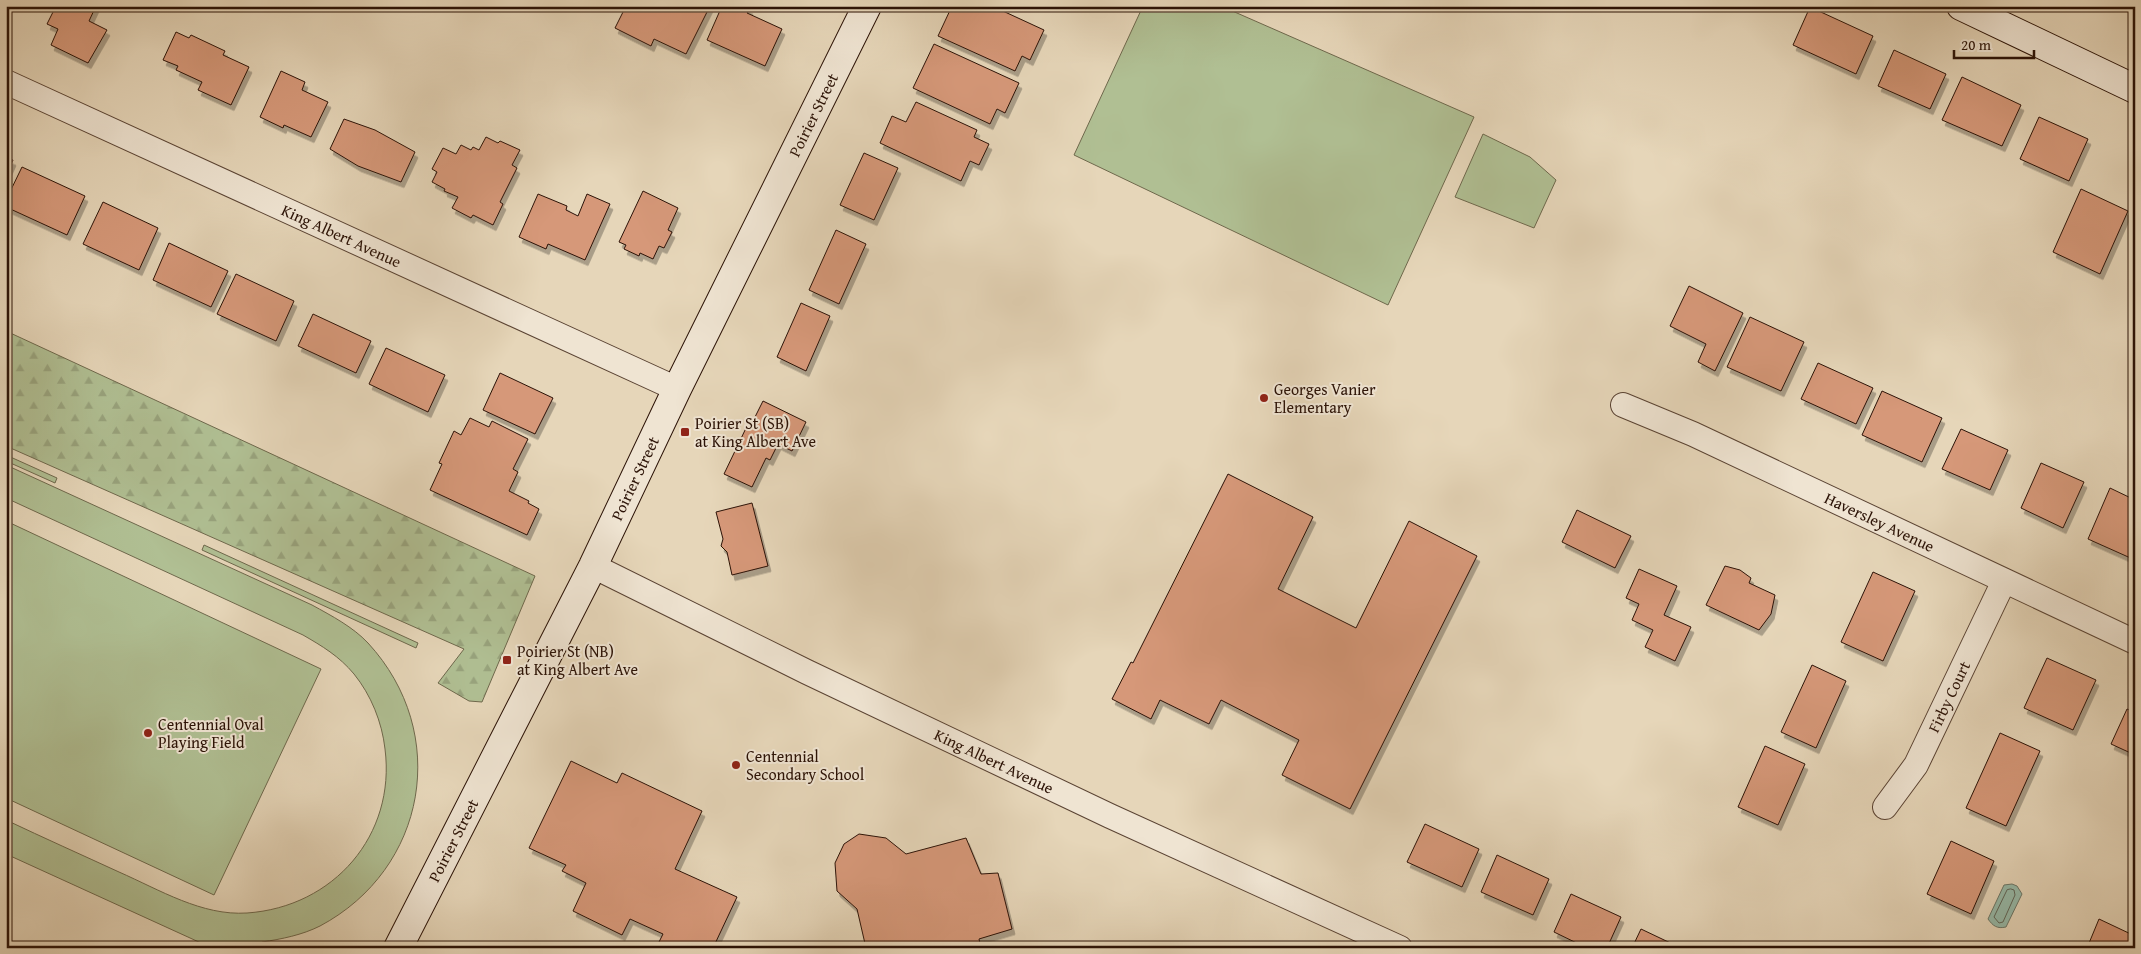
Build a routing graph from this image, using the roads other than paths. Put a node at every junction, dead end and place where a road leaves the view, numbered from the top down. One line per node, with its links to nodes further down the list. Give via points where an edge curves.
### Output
1 (867, 6): 5 (street, Poirier Street)
2 (1973, 9): 4 (street)
3 (6, 82): 5 (street, King Albert Avenue)
4 (2135, 89)
5 (676, 389): 7 (street, Poirier Street)
6 (1623, 406): 8 (street, Haversley Avenue, via 1693,434)
7 (592, 566): 11 (street, Poirier Street); 12 (street, King Albert Avenue, via 1075,799)
8 (2004, 581): 9 (street, Haversley Avenue); 10 (street, Firby Court, via 1916,765)
9 (2135, 642)
10 (1885, 807)
11 (398, 948)
12 (1400, 948)

